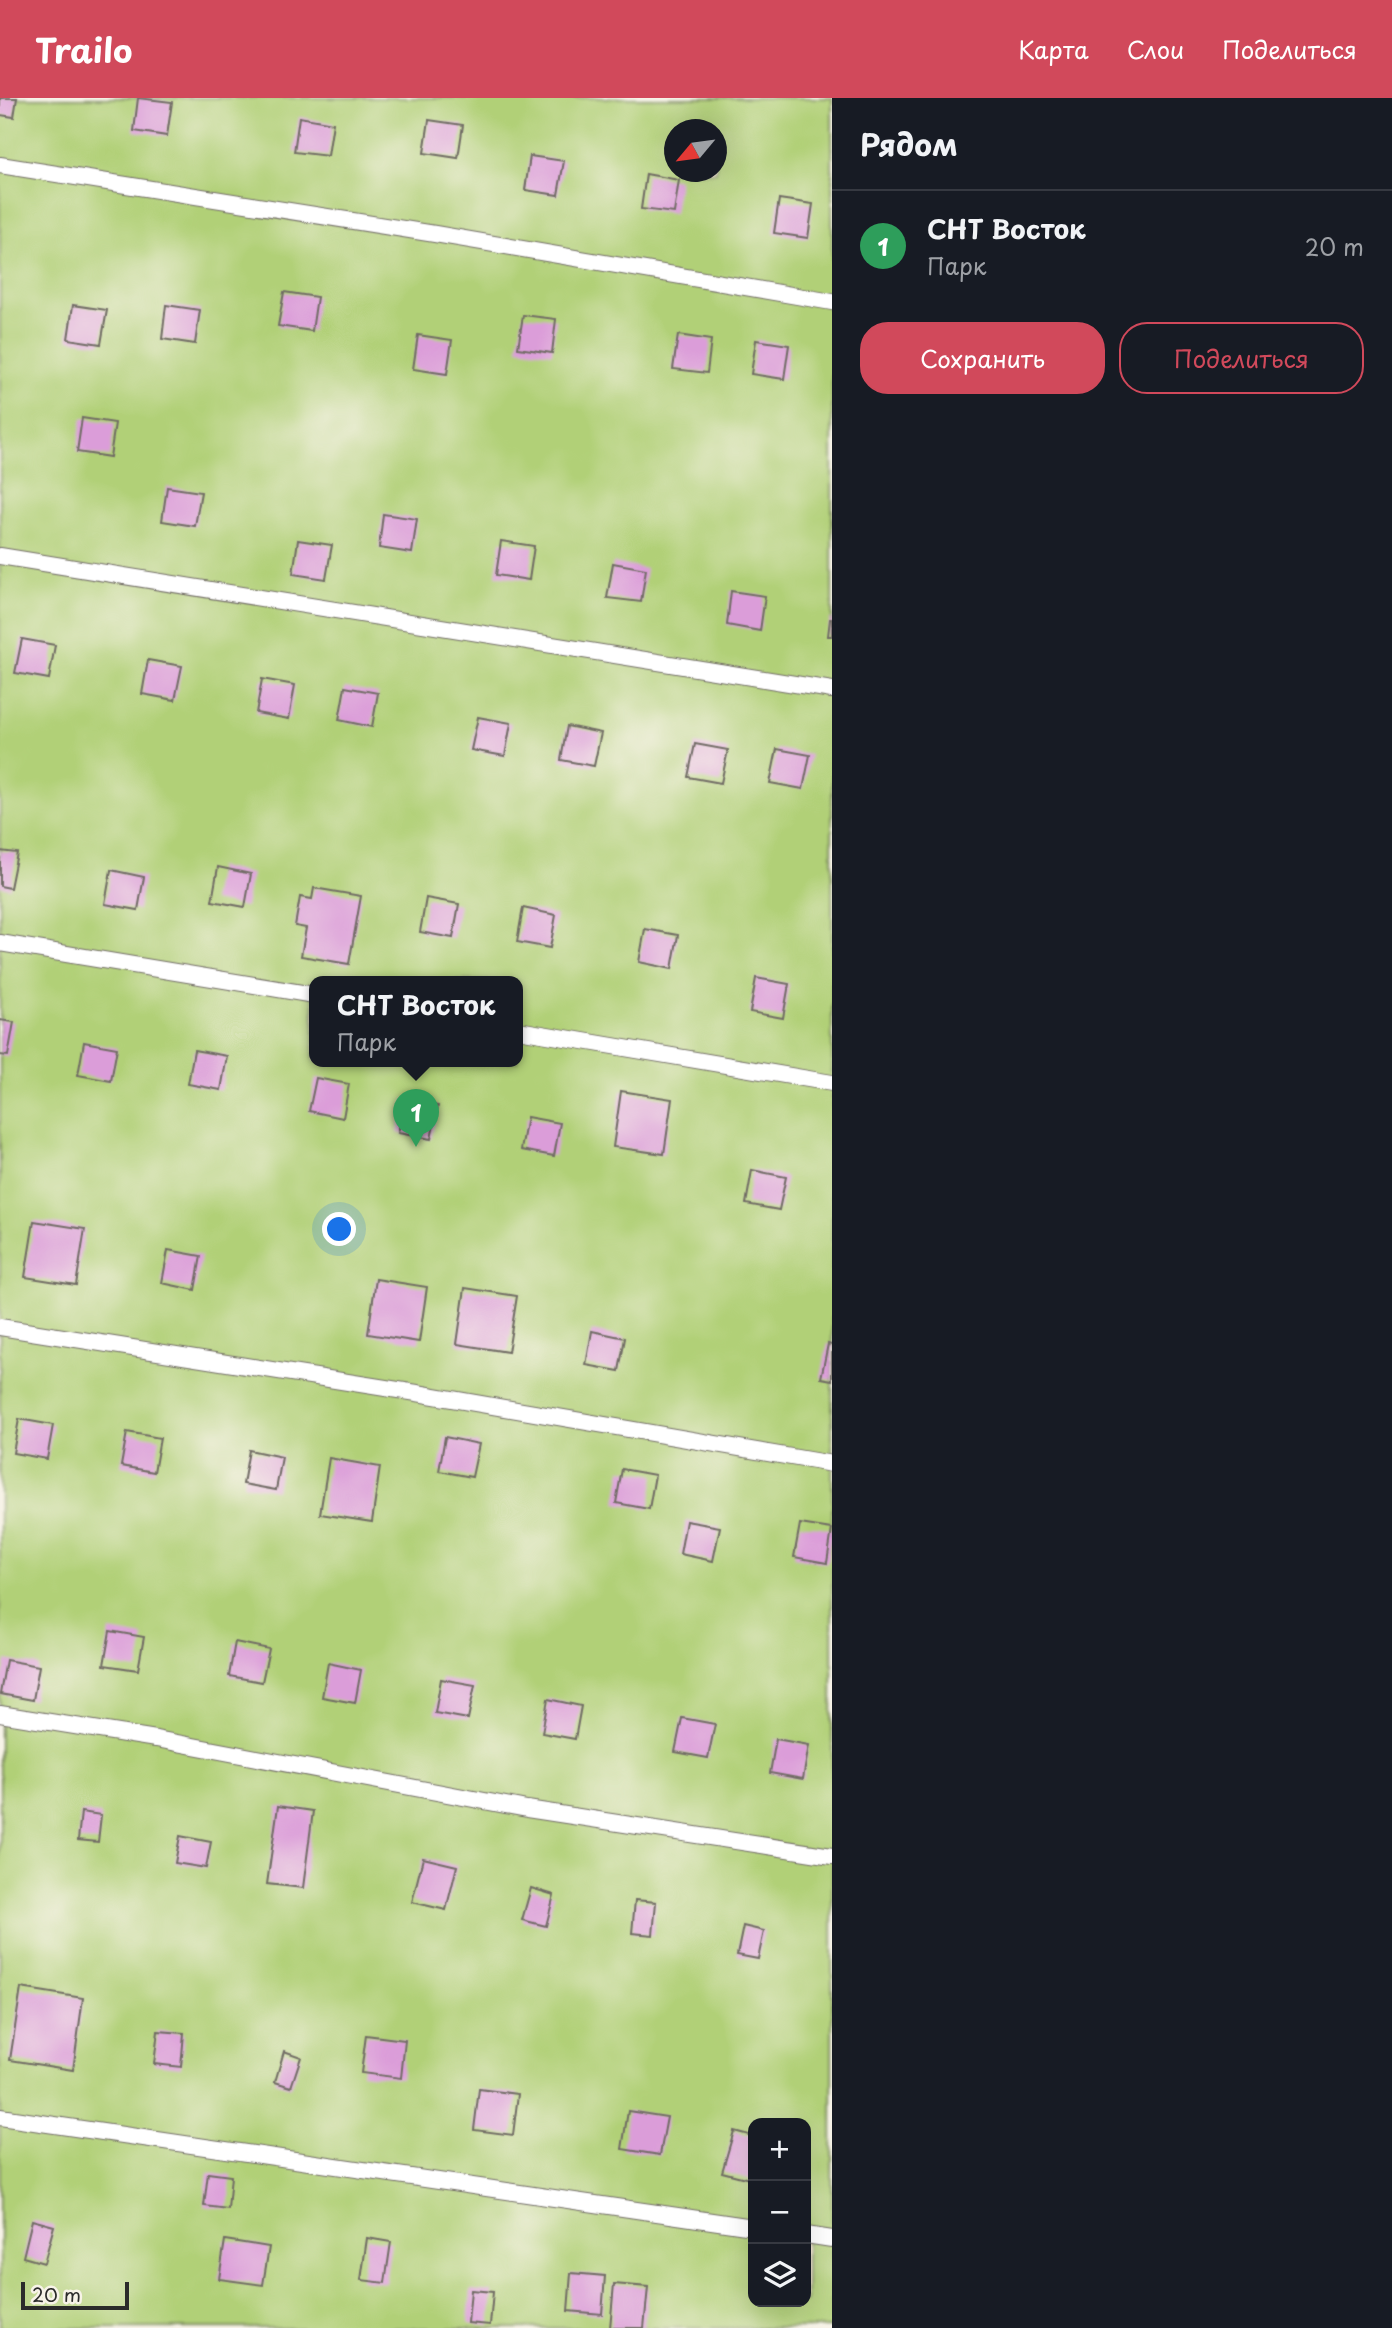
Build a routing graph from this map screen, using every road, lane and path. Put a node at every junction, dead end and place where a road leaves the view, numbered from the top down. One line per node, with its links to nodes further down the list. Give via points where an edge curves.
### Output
1 (0, 165): 2 (lane)
2 (832, 302)
3 (0, 556): 4 (lane)
4 (832, 690)
5 (0, 943): 6 (lane)
6 (309, 994)
7 (523, 1031): 8 (lane)
8 (832, 1083)
9 (0, 1327): 10 (lane, via 417,1392)
10 (832, 1464)
11 (0, 1714): 12 (lane, via 527,1809)
12 (832, 1856)
13 (0, 2117): 14 (lane)
14 (748, 2226)
15 (811, 2236): 16 (lane)
16 (832, 2239)

